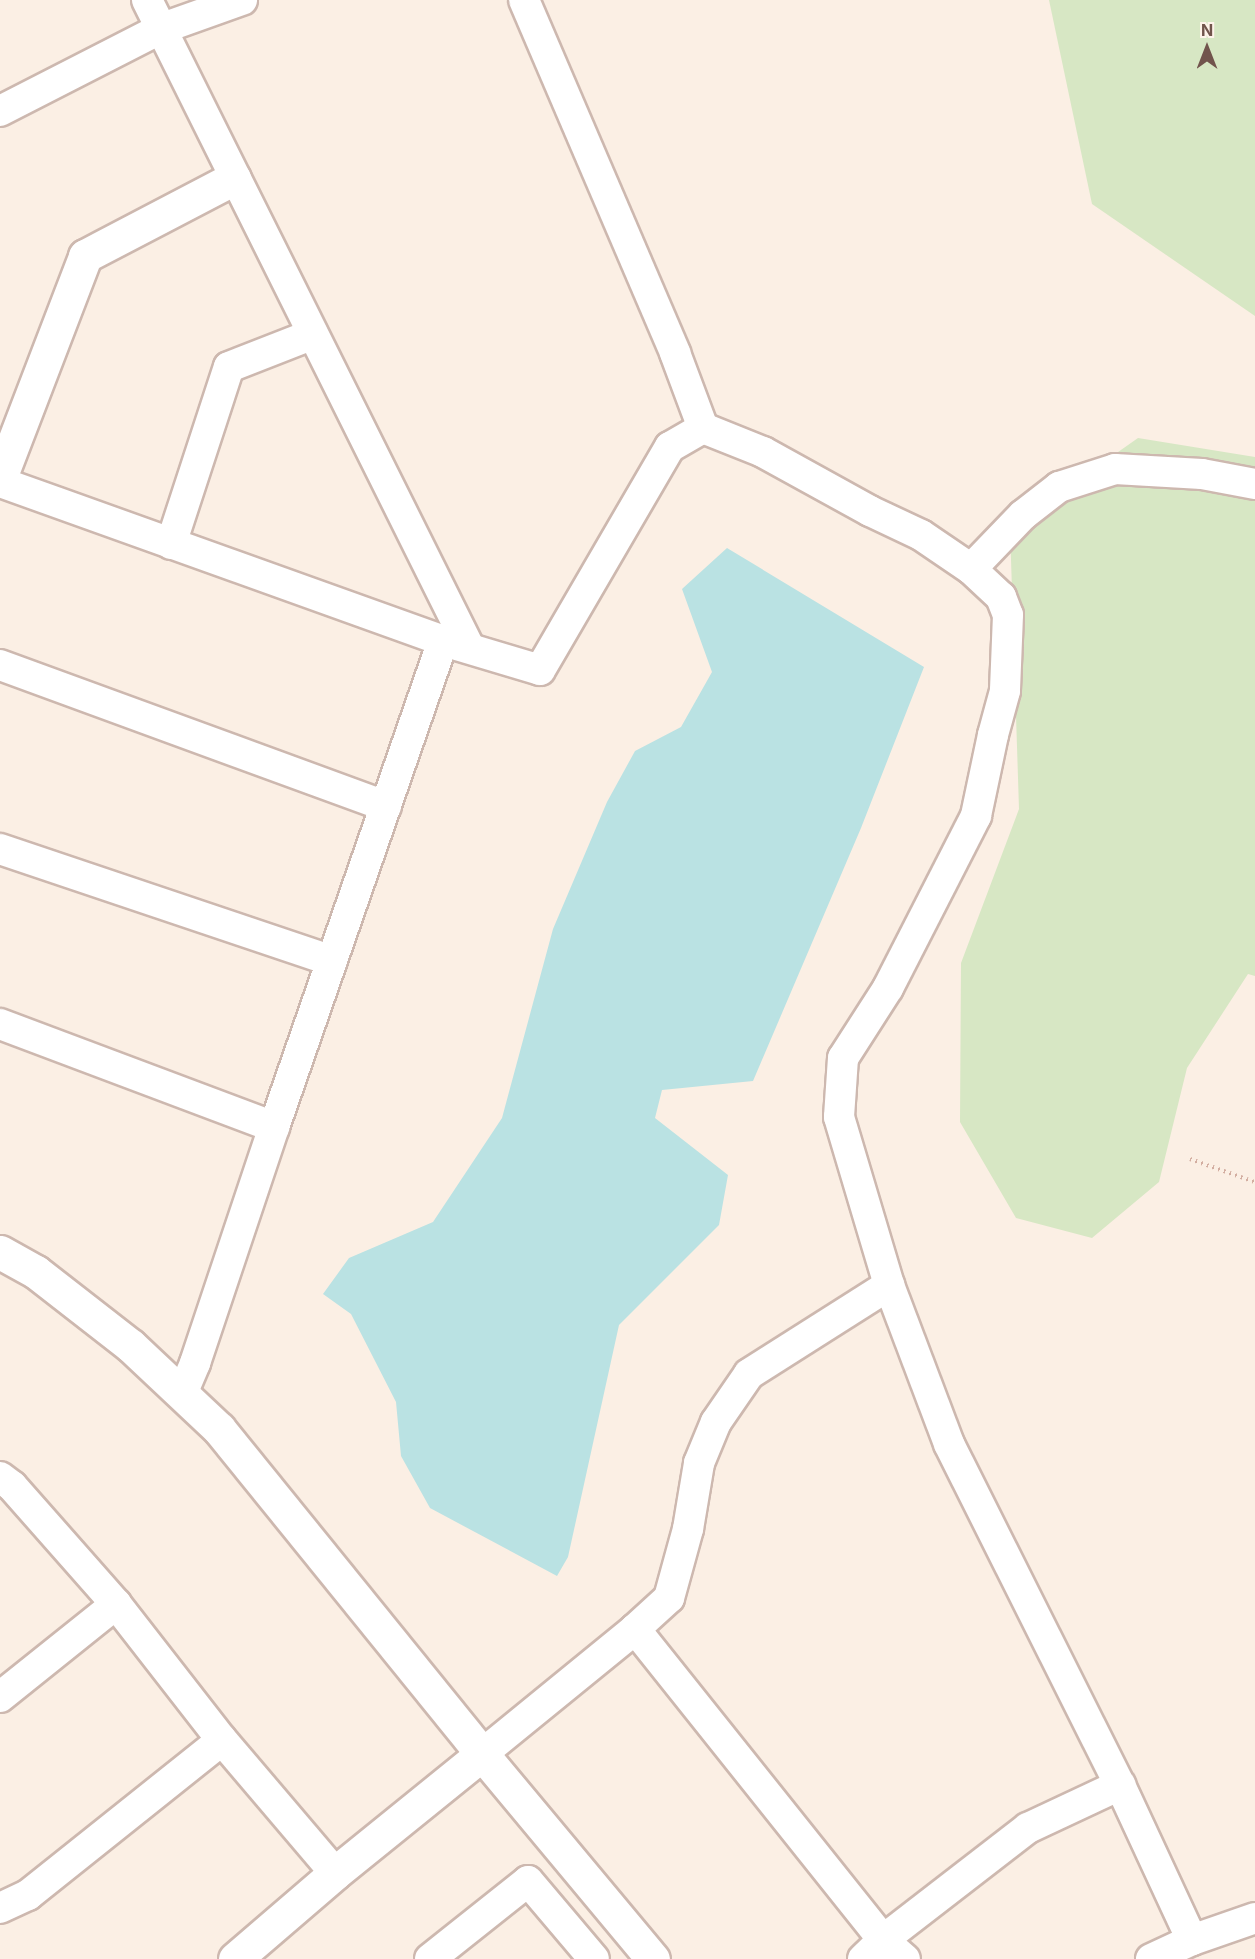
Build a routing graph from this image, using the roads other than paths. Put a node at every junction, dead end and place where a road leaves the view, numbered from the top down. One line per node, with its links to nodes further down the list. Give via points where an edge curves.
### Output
1 (147, 0): 4 (street)
2 (242, 0): 4 (street)
3 (524, 0): 8 (street, via 675,353)
4 (160, 29): 5 (street); 6 (street)
5 (0, 111)
6 (234, 178): 7 (street); 9 (street, via 85,256)
7 (313, 334): 11 (street, via 229,367); 13 (street)
8 (703, 428): 12 (street, via 763,452 921,535); 13 (street, via 670,447 540,670)
9 (0, 480): 11 (street)
10 (1255, 484): 12 (street, via 1202,474 1115,469 1059,487 1023,515)
11 (171, 544): 13 (street)
12 (972, 569): 21 (street, via 1001,597 1010,634 1005,691 976,816 888,988 843,1058 839,1117)
13 (456, 644): 15 (street)
14 (0, 665): 15 (street)
15 (386, 806): 17 (street)
16 (0, 849): 17 (street)
17 (332, 961): 19 (street)
18 (0, 1024): 19 (street)
19 (274, 1127): 22 (street)
20 (0, 1252): 22 (street, via 36,1272 131,1346)
21 (889, 1285): 25 (street, via 749,1374 716,1422 699,1463 688,1529 669,1598); 29 (street, via 949,1444)
22 (182, 1394): 28 (street, via 219,1428)
23 (0, 1477): 24 (street)
24 (116, 1604): 26 (street); 27 (street)
25 (634, 1629): 28 (street); 34 (street)
26 (0, 1697)
27 (222, 1740): 30 (street); 31 (street, via 28,1895)
28 (482, 1754): 30 (street); 38 (street)
29 (1120, 1785): 33 (street); 34 (street, via 1028,1828)
30 (335, 1873): 35 (street)
31 (0, 1908)
32 (1255, 1918): 33 (street)
33 (1191, 1940): 39 (street)
34 (884, 1952)
35 (235, 1959)
36 (430, 1959): 37 (street, via 528,1881)
37 (594, 1959)
38 (653, 1959)
39 (1151, 1959)

